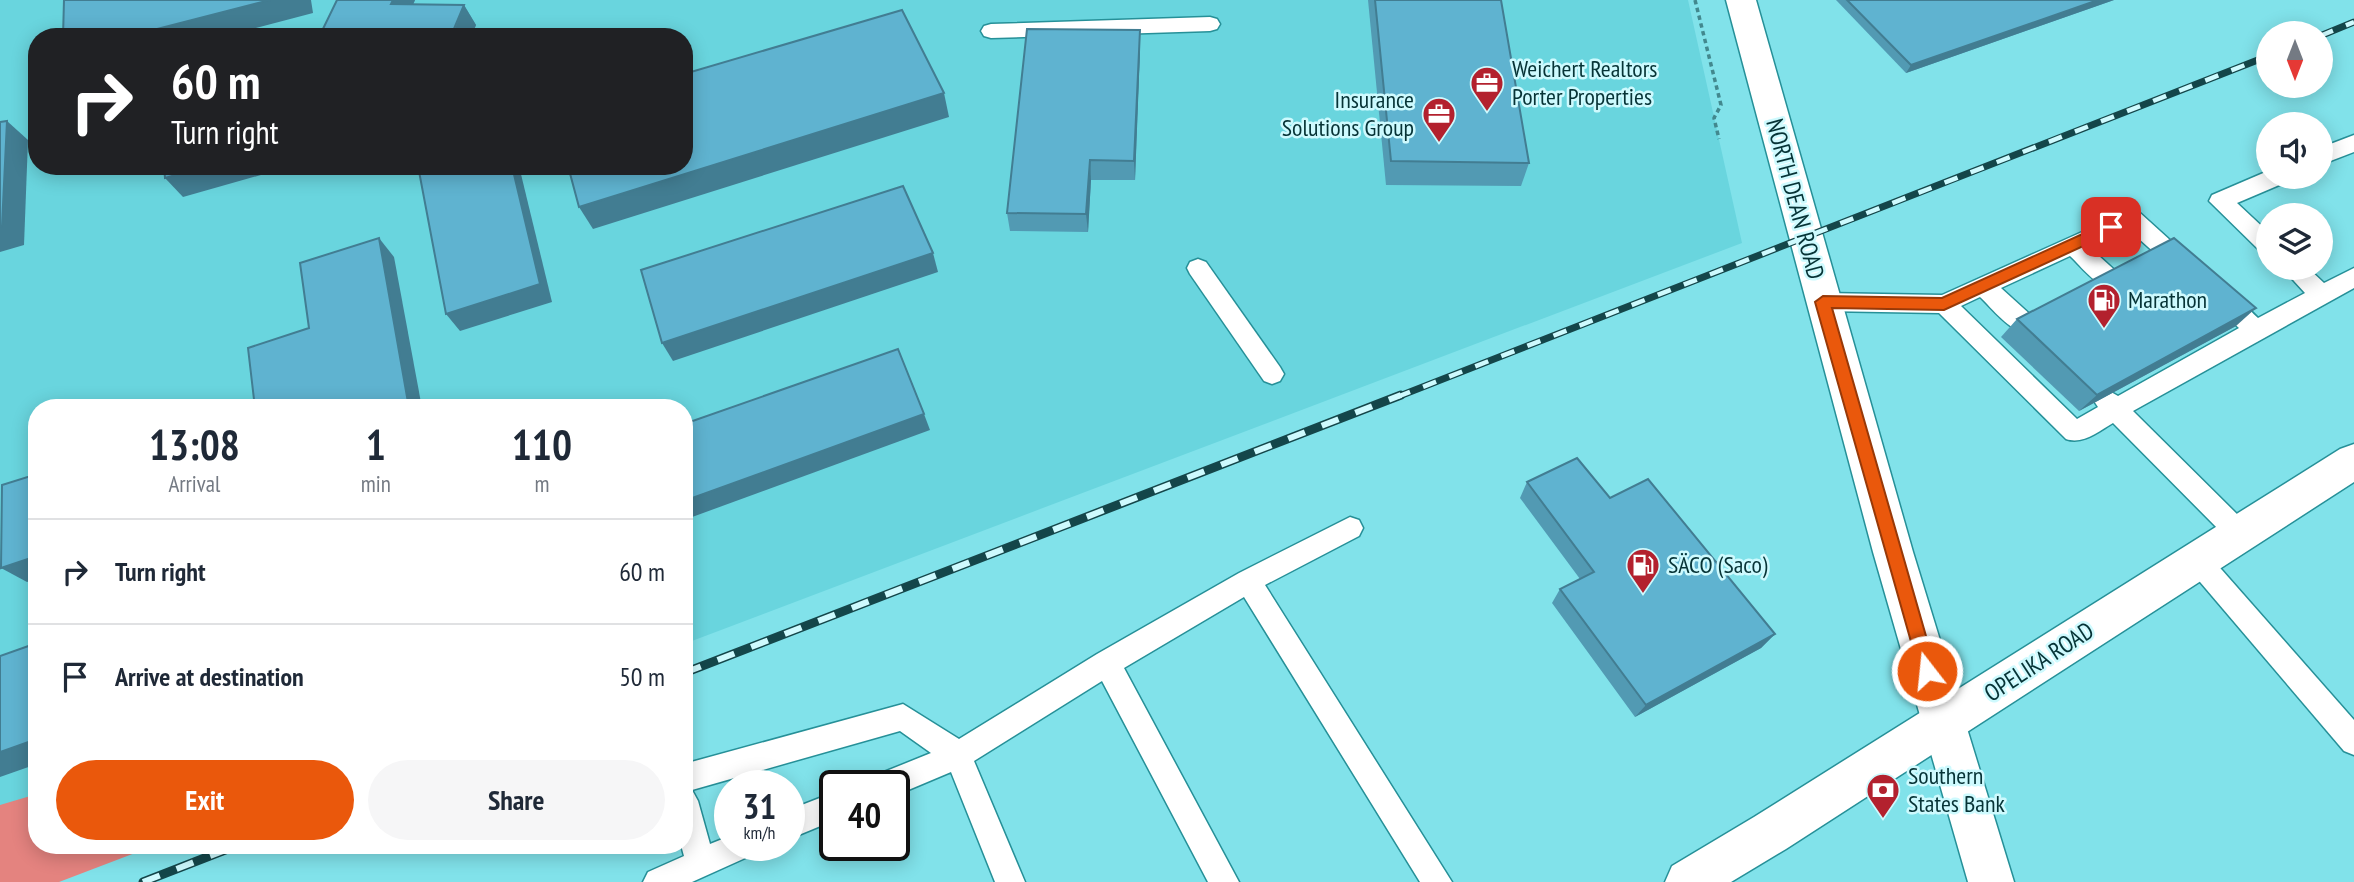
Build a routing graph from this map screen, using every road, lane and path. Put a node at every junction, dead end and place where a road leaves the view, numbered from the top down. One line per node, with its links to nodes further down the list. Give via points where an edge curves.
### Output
1 (1695, 0): 5 (path, via 1721,105 1714,118)
2 (1741, 0): 16 (street, NORTH DEAN ROAD)
3 (1210, 24): 4 (lane)
4 (991, 31)
5 (1719, 139)
6 (2354, 143): 7 (lane)
7 (2333, 158)
8 (2256, 186): 9 (lane, via 2220,201)
9 (2256, 234)
10 (2072, 244): 12 (lane); 14 (lane); 19 (lane, via 2131,218)
11 (1198, 268): 20 (lane)
12 (2110, 280)
13 (2318, 280): 15 (lane)
14 (1982, 285): 17 (lane); 18 (lane)
15 (2342, 291): 19 (lane)
16 (1823, 302): 17 (lane); 28 (street, NORTH DEAN ROAD)
17 (1944, 304): 21 (lane, via 2075,432)
18 (2025, 324)
19 (2256, 330): 21 (lane, via 2194,356)
20 (1272, 374)
21 (2110, 403): 24 (lane)
22 (2354, 461): 24 (street, OPELIKA ROAD)
23 (1350, 528): 26 (lane)
24 (2240, 534): 25 (street, OPELIKA ROAD)
25 (2198, 561): 28 (street, OPELIKA ROAD); 29 (lane)
26 (1248, 581): 27 (lane); 39 (lane)
27 (1107, 663): 30 (lane); 38 (lane)
28 (1942, 724): 40 (street, OPELIKA ROAD); 41 (street, NORTH DEAN ROAD)
29 (2354, 741)
30 (958, 755): 31 (lane, via 903,717); 32 (lane); 37 (lane)
31 (693, 775)
32 (910, 775)
33 (693, 835): 35 (lane)
34 (714, 857): 35 (lane)
35 (700, 863): 36 (lane)
36 (658, 882)
37 (1010, 882)
38 (1224, 882)
39 (1437, 882)
40 (1688, 882)
41 (1991, 882)

